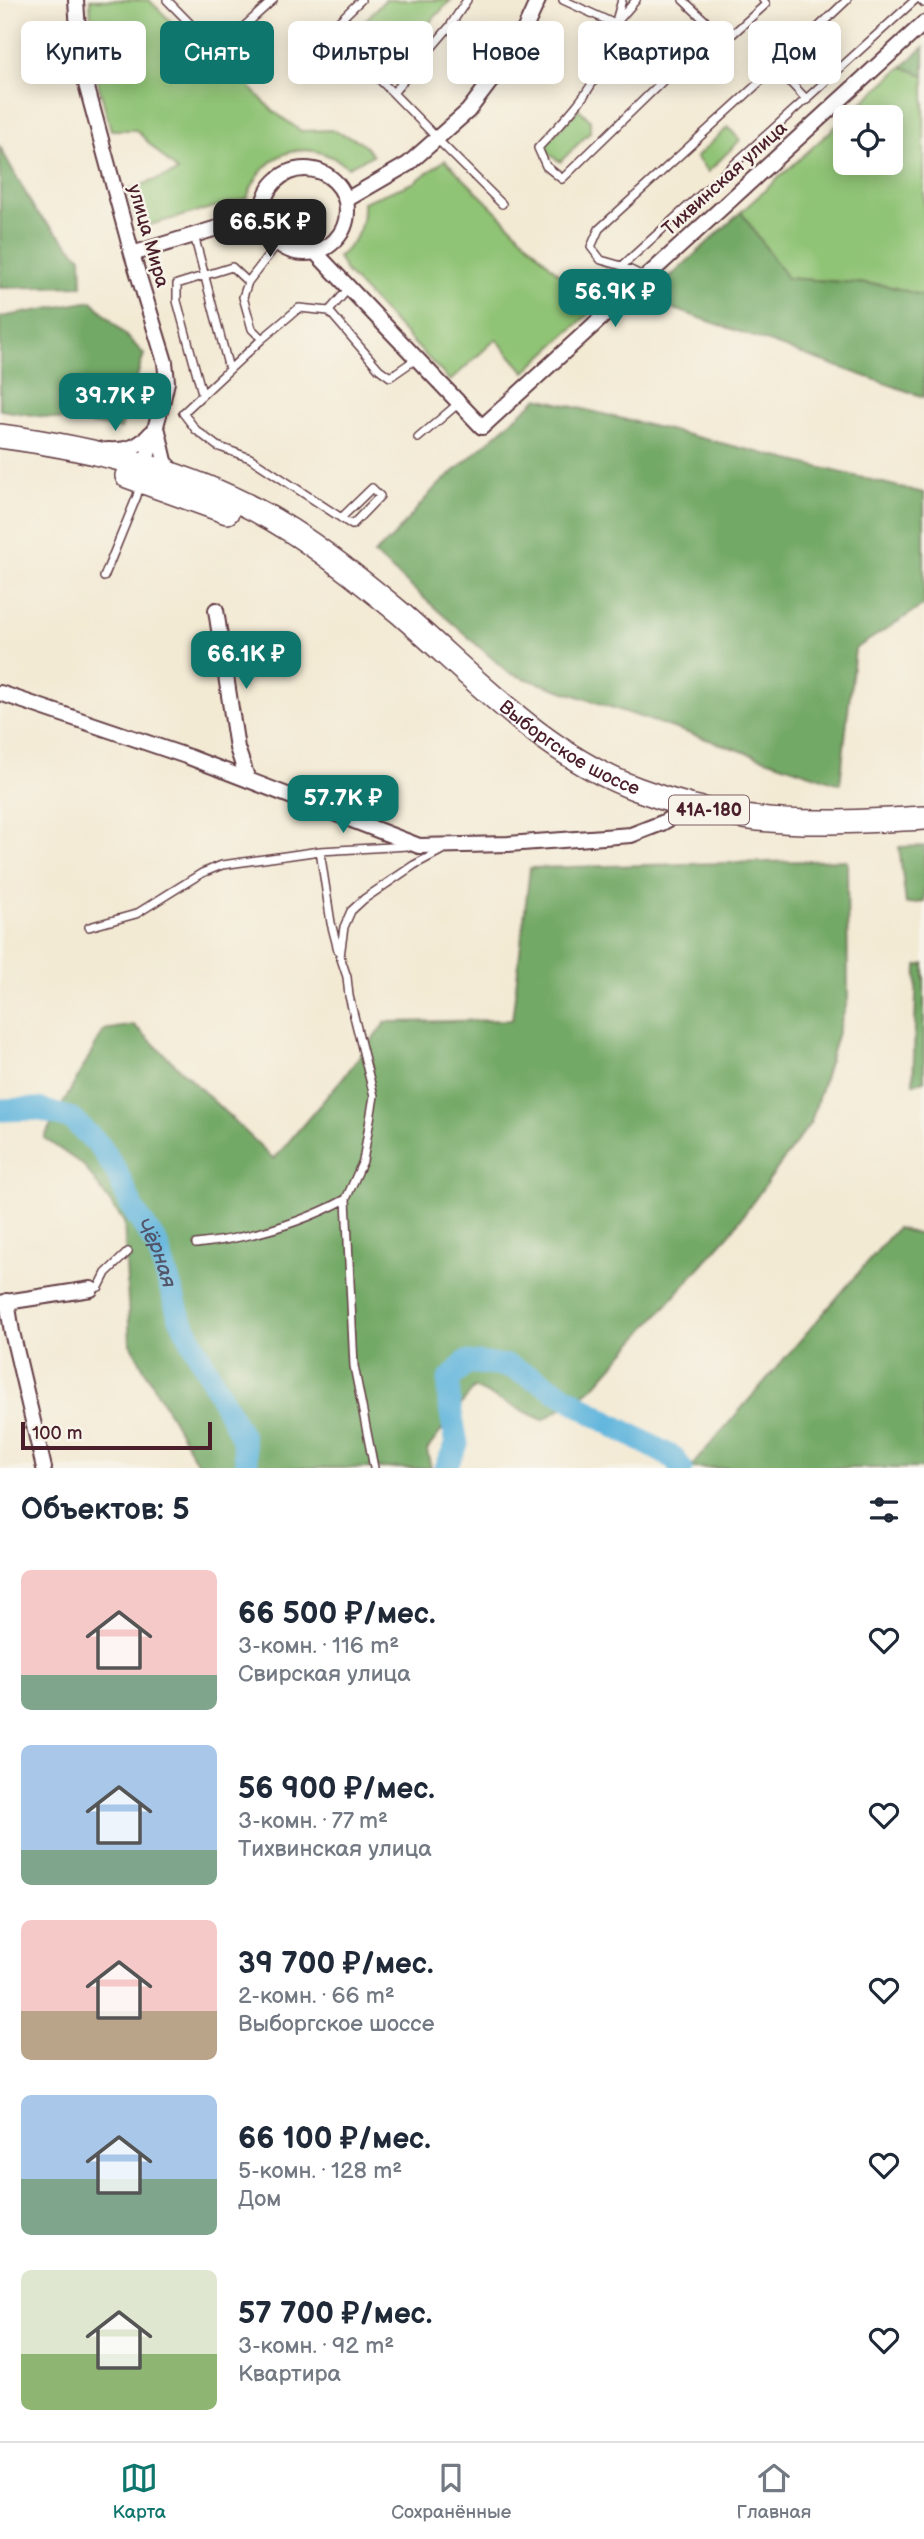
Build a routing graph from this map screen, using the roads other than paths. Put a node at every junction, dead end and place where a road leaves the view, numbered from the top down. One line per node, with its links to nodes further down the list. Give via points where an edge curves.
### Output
1 (76, 0): 33 (street, улица Мира, via 80,62)
2 (167, 0): 3 (lane, via 217,51)
3 (273, 0)
4 (361, 0): 24 (lane, via 310,49 326,61 366,67)
5 (467, 0): 24 (lane)
6 (538, 0): 26 (street, via 516,48 468,111)
7 (563, 0): 14 (lane)
8 (622, 0): 15 (lane)
9 (636, 0): 16 (lane)
10 (683, 0): 11 (lane, via 726,40 766,4)
11 (763, 0)
12 (847, 0): 17 (lane)
13 (915, 0): 20 (lane)
14 (608, 21)
15 (616, 21)
16 (618, 21)
17 (825, 21)
18 (924, 23): 36 (street, Тихвинская улица)
19 (615, 24): 19 (lane, via 599,70 573,109 538,148 546,166 562,179 671,74)
20 (841, 69)
21 (757, 84): 34 (lane, via 599,229 591,247 601,260)
22 (792, 84): 25 (lane)
23 (824, 84): 25 (lane)
24 (393, 93): 26 (lane)
25 (807, 100): 34 (lane)
26 (437, 139): 27 (street, via 408,164); 28 (lane)
27 (346, 200): 29 (street, via 324,173 307,169 275,181); 32 (street, via 347,217 341,233)
28 (502, 204)
29 (263, 214): 30 (street); 31 (street)
30 (194, 235): 33 (street); 35 (lane)
31 (278, 243): 32 (street, via 289,250); 37 (lane)
32 (315, 252): 38 (street, Тихвинская улица)
33 (132, 254): 45 (street, улица Мира, via 165,362 167,382)
34 (622, 266): 36 (lane)
35 (204, 275): 37 (lane, via 232,267); 42 (lane); 43 (lane, via 177,284 177,301)
36 (645, 277): 44 (street, Тихвинская улица, via 482,427)
37 (248, 282): 40 (lane, via 243,297 252,329)
38 (349, 288): 39 (lane); 41 (street, Тихвинская улица)
39 (329, 311): 40 (lane, via 299,308); 41 (lane, via 390,377)
40 (262, 339): 42 (lane)
41 (416, 359): 44 (street, Тихвинская улица)
42 (229, 369): 43 (lane)
43 (202, 393): 52 (lane, via 183,413 196,430 218,446 250,458)
44 (459, 403): 47 (lane)
45 (157, 426): 48 (street, via 141,445 120,450); 50 (street, улица Мира); 51 (street)
46 (0, 436): 48 (main road, Выборгское шоссе / 41А-180)
47 (418, 438)
48 (78, 449): 50 (main road, Выборгское шоссе / 41А-180)
49 (0, 450): 50 (main road, Выборгское шоссе / 41А-180)
50 (142, 473): 51 (main road, Выборгское шоссе / 41А-180); 53 (main road, Выборгское шоссе / 41А-180); 54 (lane)
51 (173, 474): 53 (main road, Выборгское шоссе / 41А-180, via 289,529)
52 (341, 517): 52 (lane, via 352,524 380,496 372,488)
53 (346, 570): 58 (main road, Выборгское шоссе / 41А-180, via 556,745 634,788)
54 (104, 577)
55 (216, 610): 57 (street, via 237,748)
56 (0, 693): 57 (street)
57 (248, 780): 61 (street)
58 (692, 806): 59 (main road, Выборгское шоссе / 41А-180, via 745,817 809,821); 60 (street, via 631,835)
59 (924, 818)
60 (450, 845): 61 (street); 64 (lane, via 351,911)
61 (419, 846): 62 (lane)
62 (320, 851): 63 (lane, via 222,865 136,914); 64 (lane)
63 (89, 927)
64 (340, 956): 65 (lane, via 374,1096 363,1161)
65 (346, 1199): 66 (lane, via 282,1228 237,1240); 71 (lane, via 354,1366)
66 (196, 1244)
67 (128, 1252): 68 (lane, via 106,1273 99,1287)
68 (90, 1289): 69 (street)
69 (4, 1302): 70 (street)
70 (44, 1468)
71 (374, 1468)

